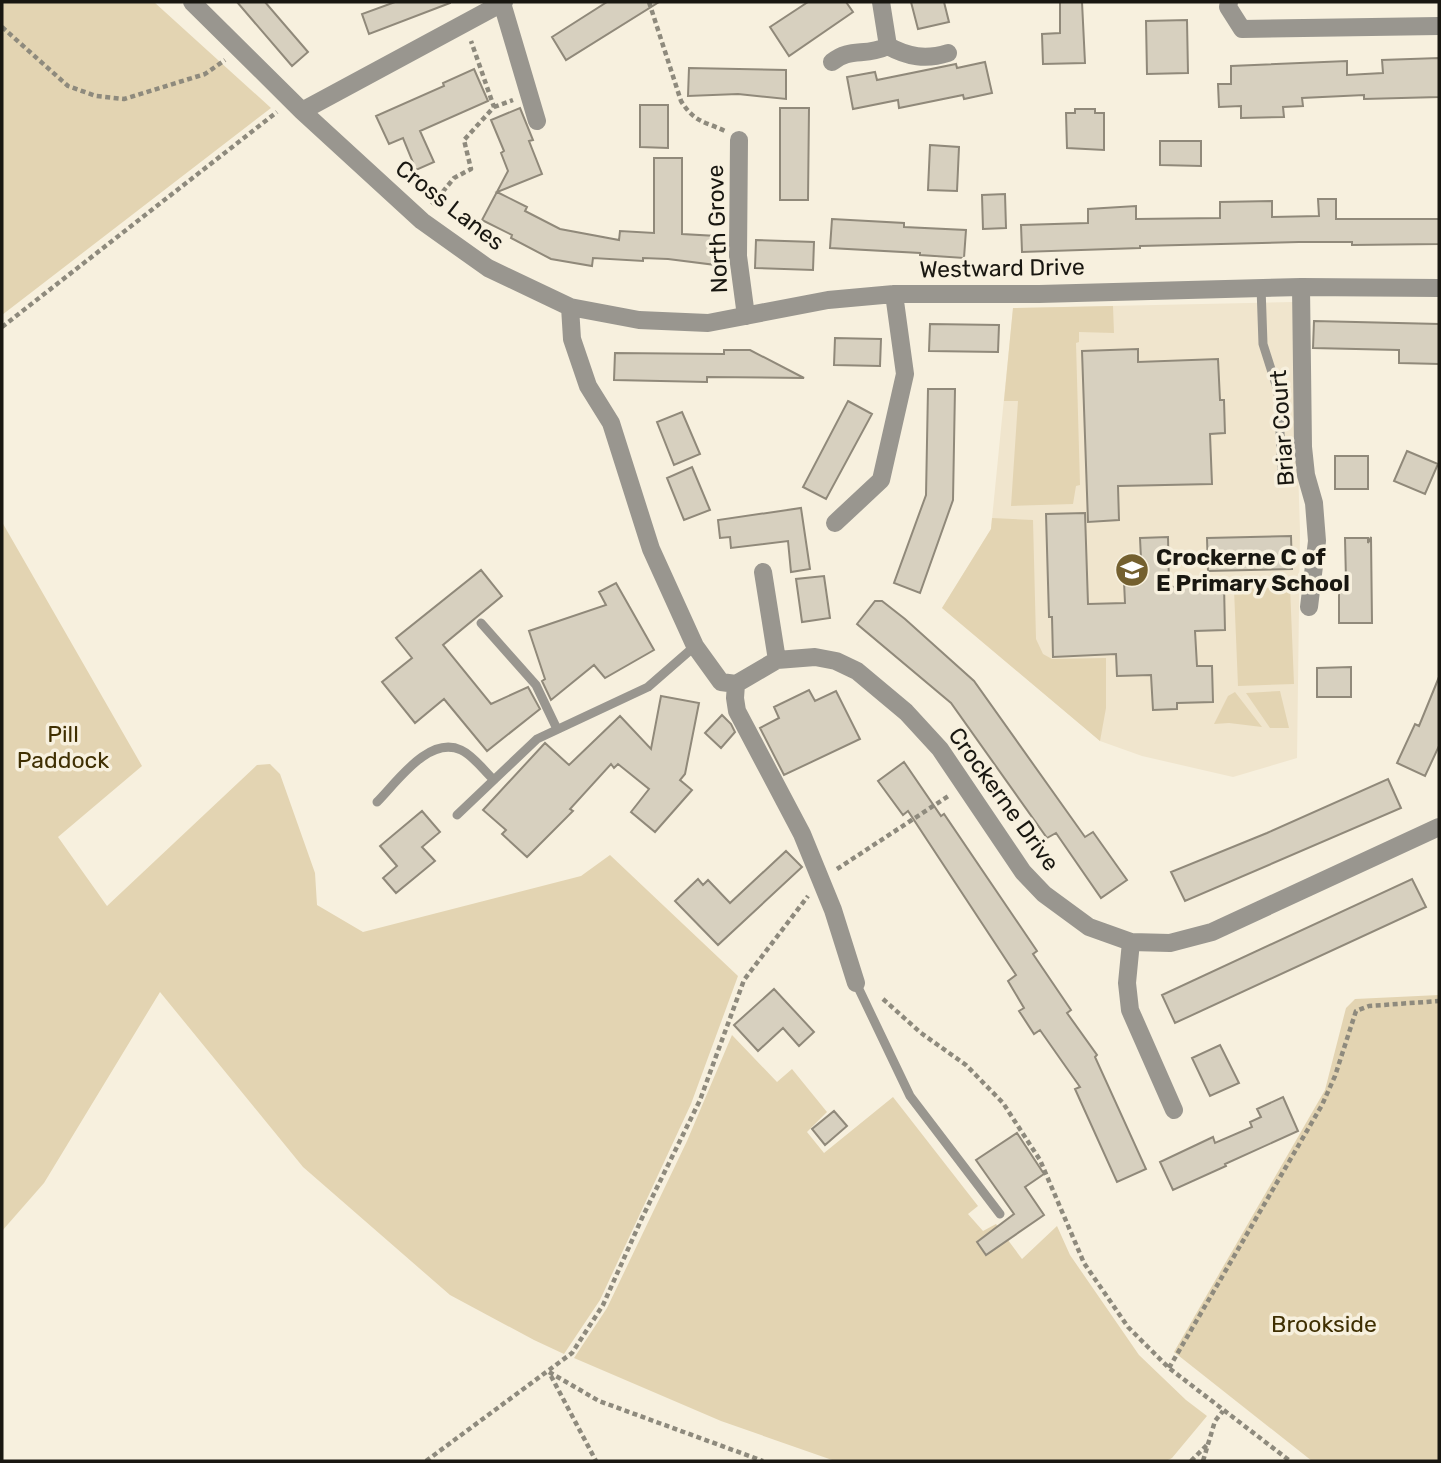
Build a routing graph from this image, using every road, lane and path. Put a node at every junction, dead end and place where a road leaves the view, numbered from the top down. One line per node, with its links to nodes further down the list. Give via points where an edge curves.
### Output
1 (192, 2): 10 (street, Cross Lanes)
2 (649, 2): 15 (path, via 688,113)
3 (881, 2): 9 (street)
4 (1229, 2): 7 (street, via 1242,30)
5 (503, 3): 6 (street); 14 (street)
6 (465, 23): 13 (street); 16 (path, via 494,107 464,140 471,169 454,178)
7 (1439, 26)
8 (2, 27): 10 (path, via 68,86 124,99 205,74)
9 (888, 46): 11 (street, via 924,58); 12 (street, via 868,54 845,54)
10 (240, 50): 13 (street, Cross Lanes)
11 (948, 53)
12 (832, 62)
13 (297, 106): 16 (street, Cross Lanes); 23 (path)
14 (537, 121)
15 (739, 140): 22 (street, North Grove, via 738,256)
16 (422, 220): 21 (street, Cross Lanes, via 488,268)
17 (1261, 287): 18 (street, Westward Drive); 20 (street, Westward Drive); 24 (lane, via 1263,344 1278,391)
18 (1301, 287): 19 (street, Westward Drive); 27 (street, Briar Court, via 1303,447 1317,541)
19 (1439, 288)
20 (894, 294): 22 (street, Westward Drive, via 828,300); 25 (street, via 905,374 881,480)
21 (570, 307): 22 (street, Westward Drive, via 639,320 708,323); 29 (street, via 572,338 588,386 611,423 651,549)
22 (746, 316)
23 (2, 327)
24 (1282, 473)
25 (835, 523)
26 (763, 572): 30 (street)
27 (1309, 607)
28 (481, 624): 32 (lane, via 536,685)
29 (695, 646): 31 (street, via 721,682); 32 (lane, via 648,687)
30 (777, 660): 31 (street, Crockerne Drive); 34 (street, Crockerne Drive, via 815,657 857,671 906,712 940,749)
31 (736, 684): 38 (street, via 737,711)
32 (557, 729): 33 (lane, via 537,739)
33 (494, 780): 35 (lane, via 460,750 439,748 421,758); 36 (lane)
34 (964, 786): 38 (path); 39 (street, Crockerne Drive, via 1023,872 1044,894 1089,927)
35 (377, 802)
36 (457, 815)
37 (1439, 827): 39 (street, Crockerne Drive, via 1212,932 1170,943)
38 (822, 879): 40 (street); 46 (path, via 744,980 700,1100 603,1305 572,1353)
39 (1131, 942): 43 (street, via 1130,1010)
40 (856, 983): 44 (lane, via 909,1096)
41 (876, 990): 45 (path, via 920,1032 966,1065 1003,1103 1040,1160 1084,1264 1128,1327)
42 (1439, 1001): 45 (path, via 1356,1011 1322,1105)
43 (1174, 1110)
44 (1000, 1214)
45 (1169, 1368): 47 (path)
46 (549, 1372): 49 (path); 50 (path); 51 (path, via 599,1401)
47 (1223, 1411): 48 (path); 54 (path)
48 (1209, 1443): 52 (path); 53 (path)
49 (426, 1461)
50 (596, 1461)
51 (763, 1461)
52 (1191, 1461)
53 (1203, 1461)
54 (1290, 1461)

